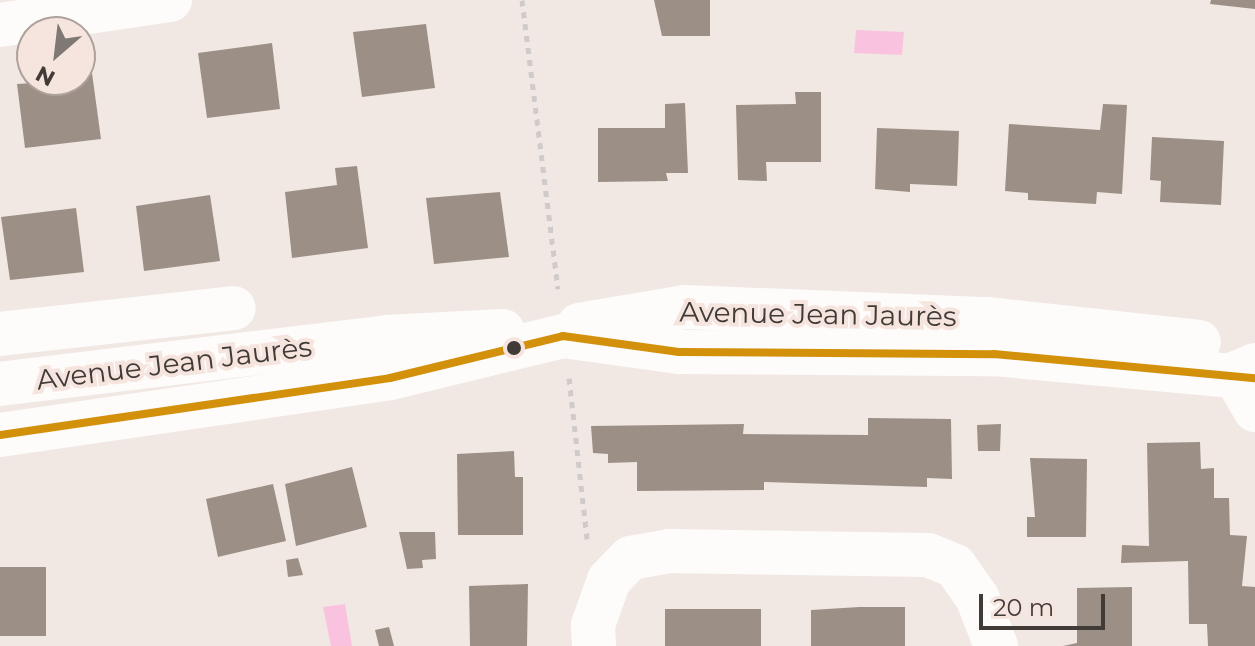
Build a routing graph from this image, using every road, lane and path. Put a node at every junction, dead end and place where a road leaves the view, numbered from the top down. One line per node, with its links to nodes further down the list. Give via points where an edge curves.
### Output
1 (170, 0): 3 (main road)
2 (522, 0): 5 (path)
3 (0, 25)
4 (234, 308): 6 (main road)
5 (563, 332): 7 (main road, Avenue Jean Jaurès, via 679,352 994,354); 8 (main road, Avenue Jean Jaurès, via 386,337); 9 (main road, Avenue Jean Jaurès, via 390,378); 10 (path, via 588,546)
6 (0, 334)
7 (1251, 375)
8 (0, 384)
9 (0, 435)
10 (609, 580): 11 (main road, via 593,625); 12 (main road, via 630,558 669,551 928,555 955,566 977,597)
11 (594, 646)
12 (996, 646)

